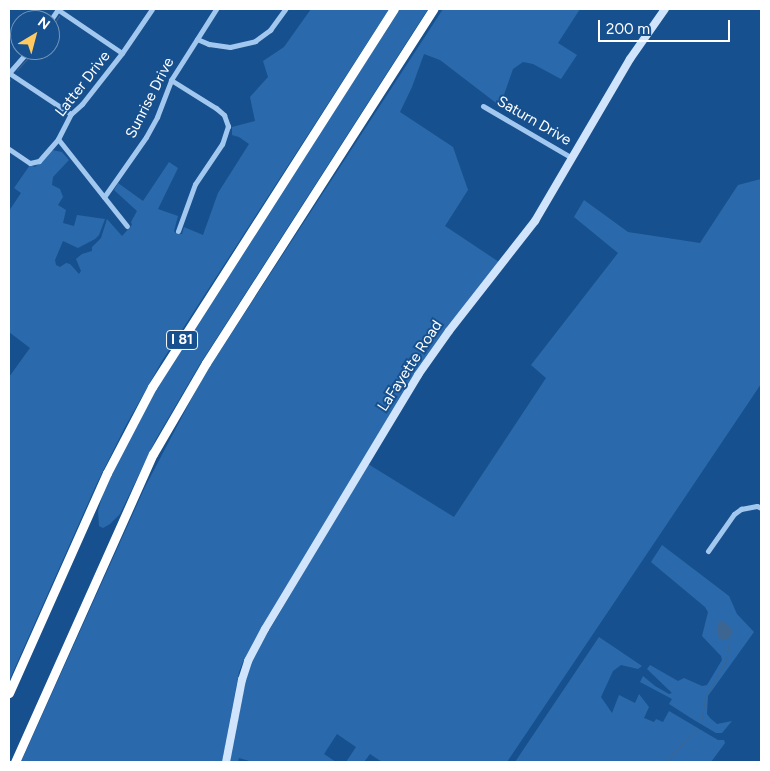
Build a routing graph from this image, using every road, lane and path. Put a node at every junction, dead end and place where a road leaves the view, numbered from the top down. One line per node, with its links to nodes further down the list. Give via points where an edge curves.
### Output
1 (58, 9): 9 (street)
2 (152, 9): 9 (street, Latter Drive)
3 (216, 9): 8 (street, Sunrise Drive)
4 (285, 9): 8 (street, via 270,30 256,41 230,47)
5 (394, 9): 23 (highway, I 81, via 152,387 107,473)
6 (433, 9): 24 (highway, I 81, via 206,363 154,454)
7 (665, 9): 17 (street, LaFayette Road, via 646,33)
8 (197, 38): 12 (street, Sunrise Drive)
9 (122, 53): 14 (street, Latter Drive)
10 (20, 60): 11 (street)
11 (9, 73): 14 (street)
12 (171, 80): 18 (street, Sunrise Drive, via 146,137); 20 (street, via 216,108 224,115 228,126 222,144 196,184)
13 (483, 106): 17 (street, Saturn Drive)
14 (71, 114): 15 (street, Latter Drive)
15 (58, 139): 16 (street, Latter Drive, via 34,163); 18 (street)
16 (9, 149)
17 (572, 158): 25 (street, LaFayette Road, via 535,221 433,352 266,629 248,661 242,680)
18 (104, 197): 19 (street)
19 (128, 226)
20 (178, 230)
21 (761, 508): 22 (street, via 741,509 734,514)
22 (708, 551)
23 (9, 693)
24 (15, 762)
25 (226, 762)

